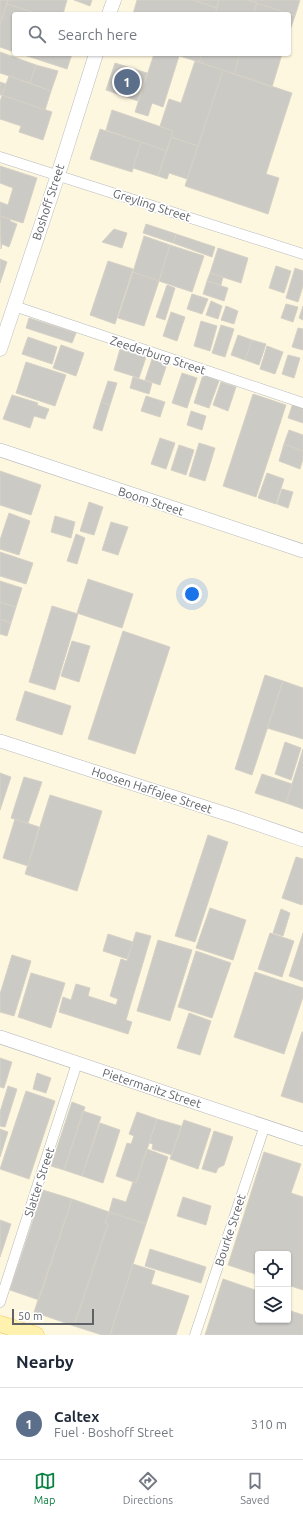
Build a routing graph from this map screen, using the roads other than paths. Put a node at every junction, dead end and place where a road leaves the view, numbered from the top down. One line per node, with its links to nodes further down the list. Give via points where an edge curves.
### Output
1 (114, 0): 2 (main road)
2 (110, 12)
3 (95, 56): 5 (main road, Boshoff Street)
4 (0, 157): 5 (street, Greyling Street)
5 (58, 175): 6 (street, Greyling Street); 7 (main road, Boshoff Street)
6 (303, 254)
7 (14, 306): 8 (main road, Boshoff Street); 9 (street, Zeederburg Street)
8 (0, 349)
9 (303, 403)
10 (0, 450): 11 (street, Boom Street)
11 (303, 551)
12 (0, 741): 13 (street, Hoosen Haffajee Street)
13 (303, 840)
14 (0, 1038): 15 (street, Pietermaritz Street)
15 (77, 1063): 16 (street, Pietermaritz Street); 18 (street, Slatter Street)
16 (265, 1125): 17 (street, Pietermaritz Street); 23 (street, Bourke Street)
17 (303, 1139)
18 (0, 1302)
19 (0, 1324): 22 (main road)
20 (0, 1333): 21 (main road)
21 (6, 1335)
22 (36, 1335)
23 (195, 1335)

